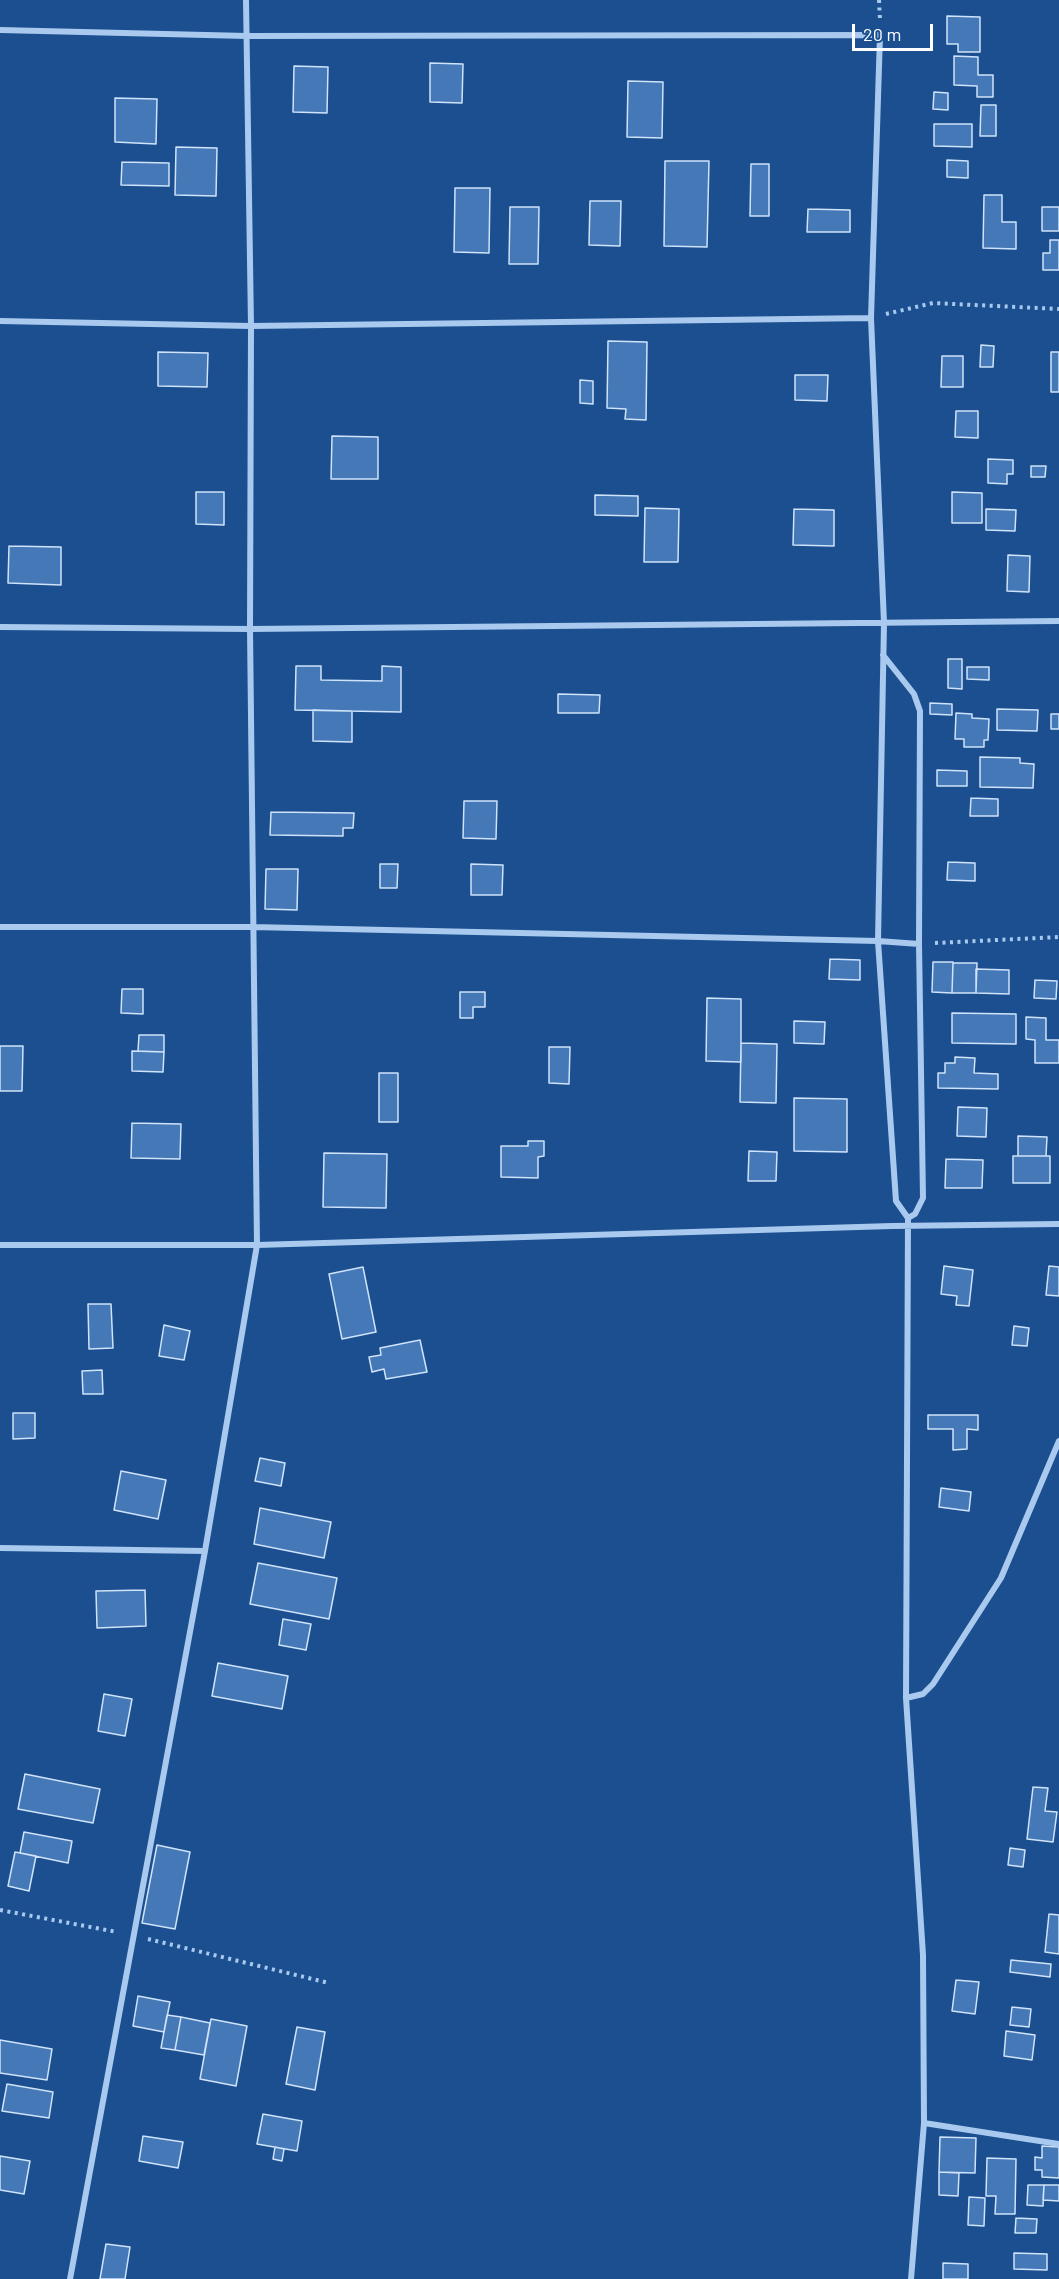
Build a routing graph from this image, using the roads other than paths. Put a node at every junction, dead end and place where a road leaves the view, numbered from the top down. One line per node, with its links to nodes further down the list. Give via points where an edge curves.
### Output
1 (246, 0): 3 (street)
2 (0, 30): 3 (street)
3 (247, 36): 4 (street, via 880,34); 6 (street)
4 (871, 318): 6 (street); 8 (street)
5 (0, 321): 6 (street)
6 (251, 326): 10 (street)
7 (1059, 621): 8 (street)
8 (884, 623): 10 (street); 11 (street)
9 (0, 627): 10 (street)
10 (250, 629): 13 (street)
11 (883, 655): 14 (street); 15 (street, via 914,694 920,711)
12 (0, 927): 13 (street)
13 (252, 927): 14 (street); 20 (street)
14 (878, 941): 15 (street); 16 (street, via 896,1201)
15 (919, 944): 16 (street, via 923,1198 915,1214)
16 (908, 1218): 18 (street)
17 (1059, 1224): 18 (street)
18 (908, 1226): 20 (street); 24 (street)
19 (0, 1245): 20 (street)
20 (256, 1245): 23 (street)
21 (1059, 1442): 24 (street, via 1001,1578 933,1684 923,1694)
22 (0, 1548): 23 (street)
23 (205, 1551): 27 (street)
24 (906, 1698): 25 (street, via 923,1955)
25 (924, 2122): 26 (street); 28 (street)
26 (1059, 2144)
27 (70, 2279)
28 (911, 2279)

